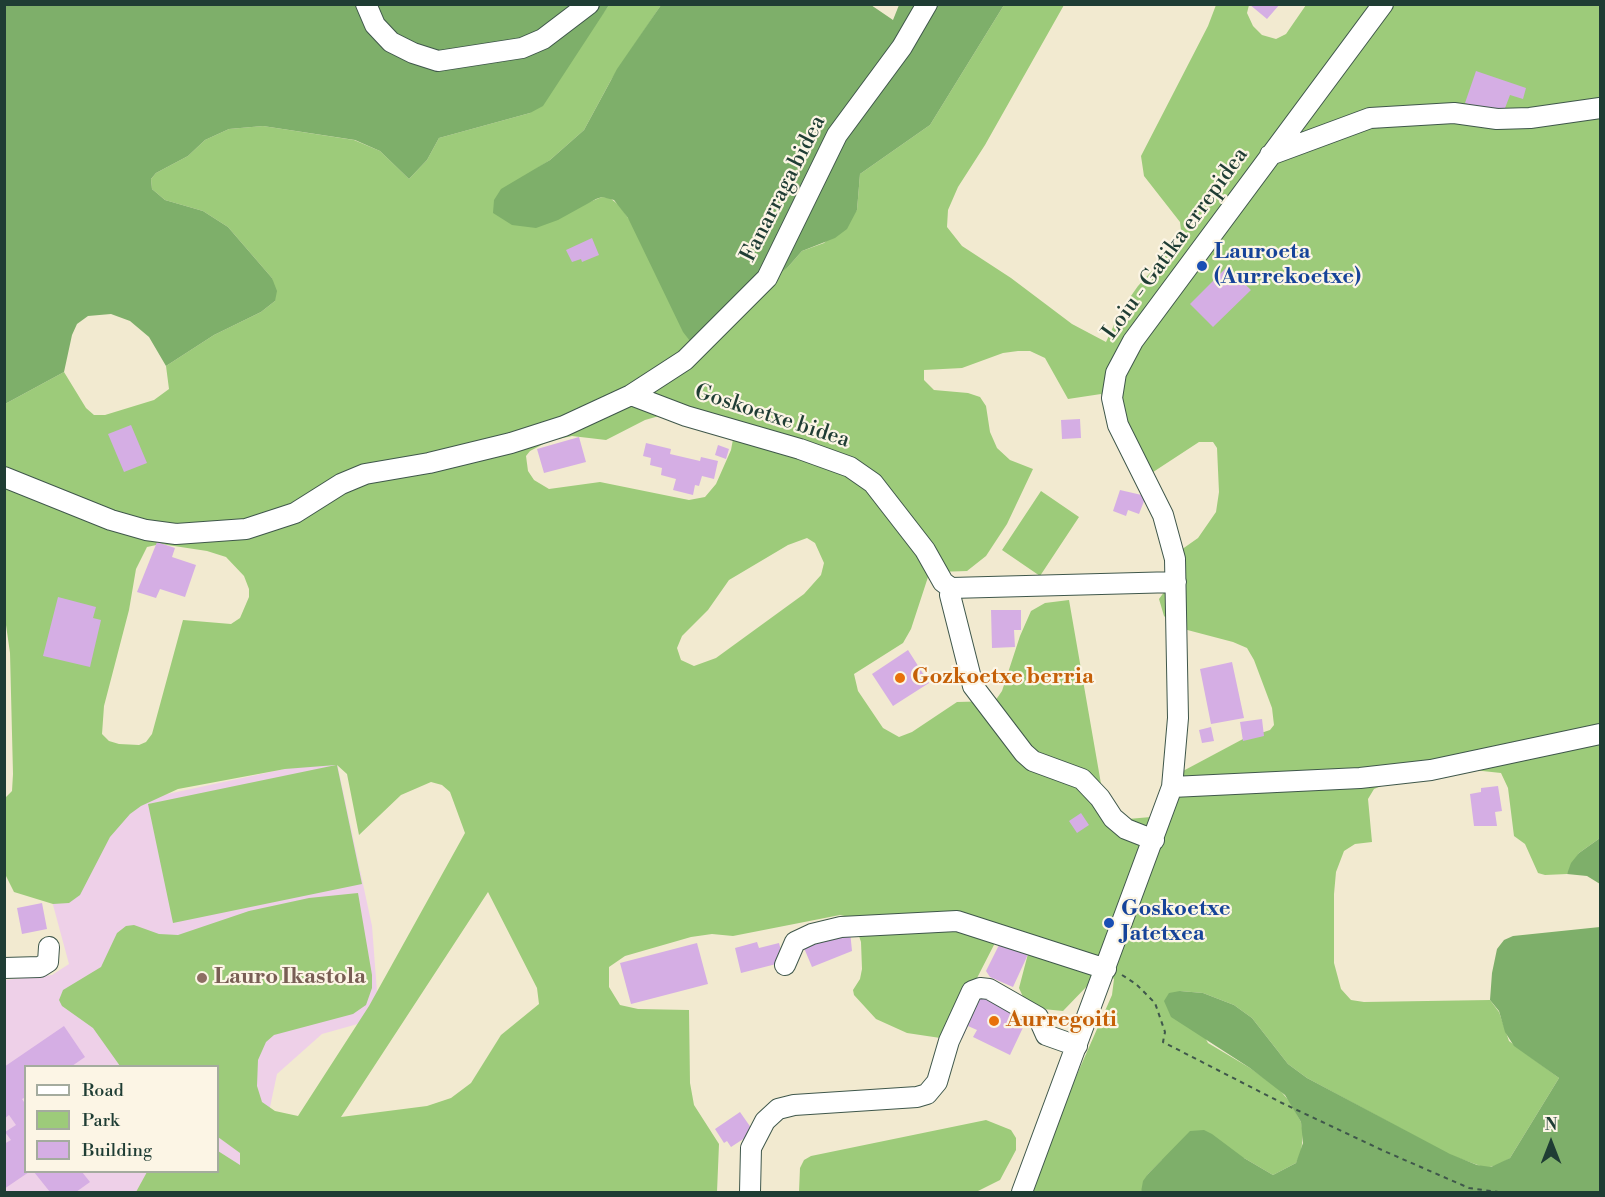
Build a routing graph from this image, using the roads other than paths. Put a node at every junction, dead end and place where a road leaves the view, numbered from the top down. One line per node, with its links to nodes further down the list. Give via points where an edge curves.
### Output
1 (366, 4): 2 (street, via 375,25 391,42 438,61 522,48 543,39)
2 (589, 4)
3 (927, 4): 7 (street, Fanarraga bidea, via 902,47 837,135 767,278 685,360)
4 (1383, 4): 6 (street, Loiu - Gatika errepidea)
5 (1600, 108): 6 (street, via 1530,118 1497,119 1454,113 1370,118)
6 (1270, 155): 9 (street, Loiu - Gatika errepidea, via 1133,340 1113,386 1118,425 1169,531)
7 (631, 394): 8 (street, Fanarraga bidea, via 564,426 511,443 365,474 295,513 246,529 176,534 146,530); 10 (street, Goskoetxe bidea, via 686,416 850,467 873,483)
8 (4, 477)
9 (1176, 582): 10 (street); 12 (street, Loiu - Gatika errepidea, via 1178,718)
10 (951, 588): 13 (street, Goskoetxe bidea, via 973,686 1024,753 1033,761 1082,779 1101,798 1113,818 1126,829)
11 (1600, 734): 12 (street, via 1431,770 1360,778)
12 (1172, 787): 13 (street, Loiu - Gatika errepidea)
13 (1154, 840): 17 (street, Loiu - Gatika errepidea)
14 (49, 947): 16 (street, via 48,962 40,967)
15 (785, 965): 17 (street, via 795,942 812,934 841,927 957,921)
16 (4, 968)
17 (1106, 969): 18 (street, Loiu - Gatika errepidea)
18 (1077, 1046): 19 (street, via 1046,1035 1038,1017 989,989 972,991 949,1041 938,1082 927,1094 778,1109 765,1121 751,1148); 20 (street, Loiu - Gatika errepidea)
19 (750, 1192)
20 (1022, 1192)

